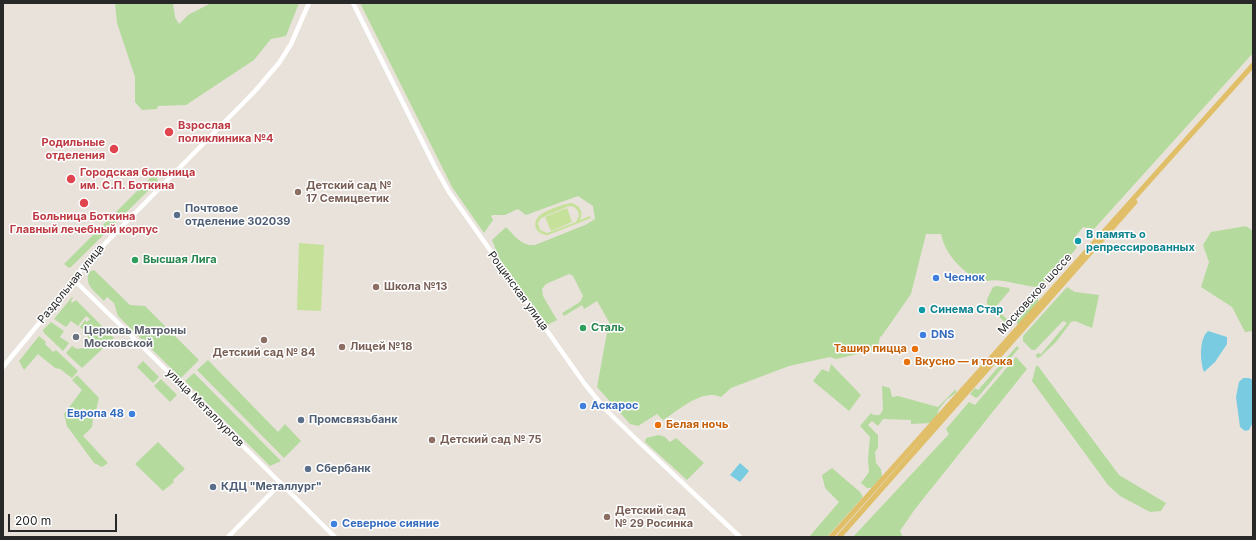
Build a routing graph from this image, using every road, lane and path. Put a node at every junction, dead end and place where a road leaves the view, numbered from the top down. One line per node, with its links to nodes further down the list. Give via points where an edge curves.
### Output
1 (309, 3): 5 (main road, Раздольная улица, via 280,62 255,91 100,248)
2 (353, 3): 10 (main road, Рощинская улица, via 449,192 584,383 605,409)
3 (1253, 65): 11 (main road, Московское шоссе)
4 (1253, 70): 12 (main road, Московское шоссе)
5 (74, 280): 6 (main road, Раздольная улица); 7 (main road, улица Металлургов)
6 (3, 367)
7 (281, 483): 8 (main road); 9 (main road, улица Металлургов)
8 (228, 537)
9 (335, 537)
10 (740, 537)
11 (831, 537)
12 (840, 537)

